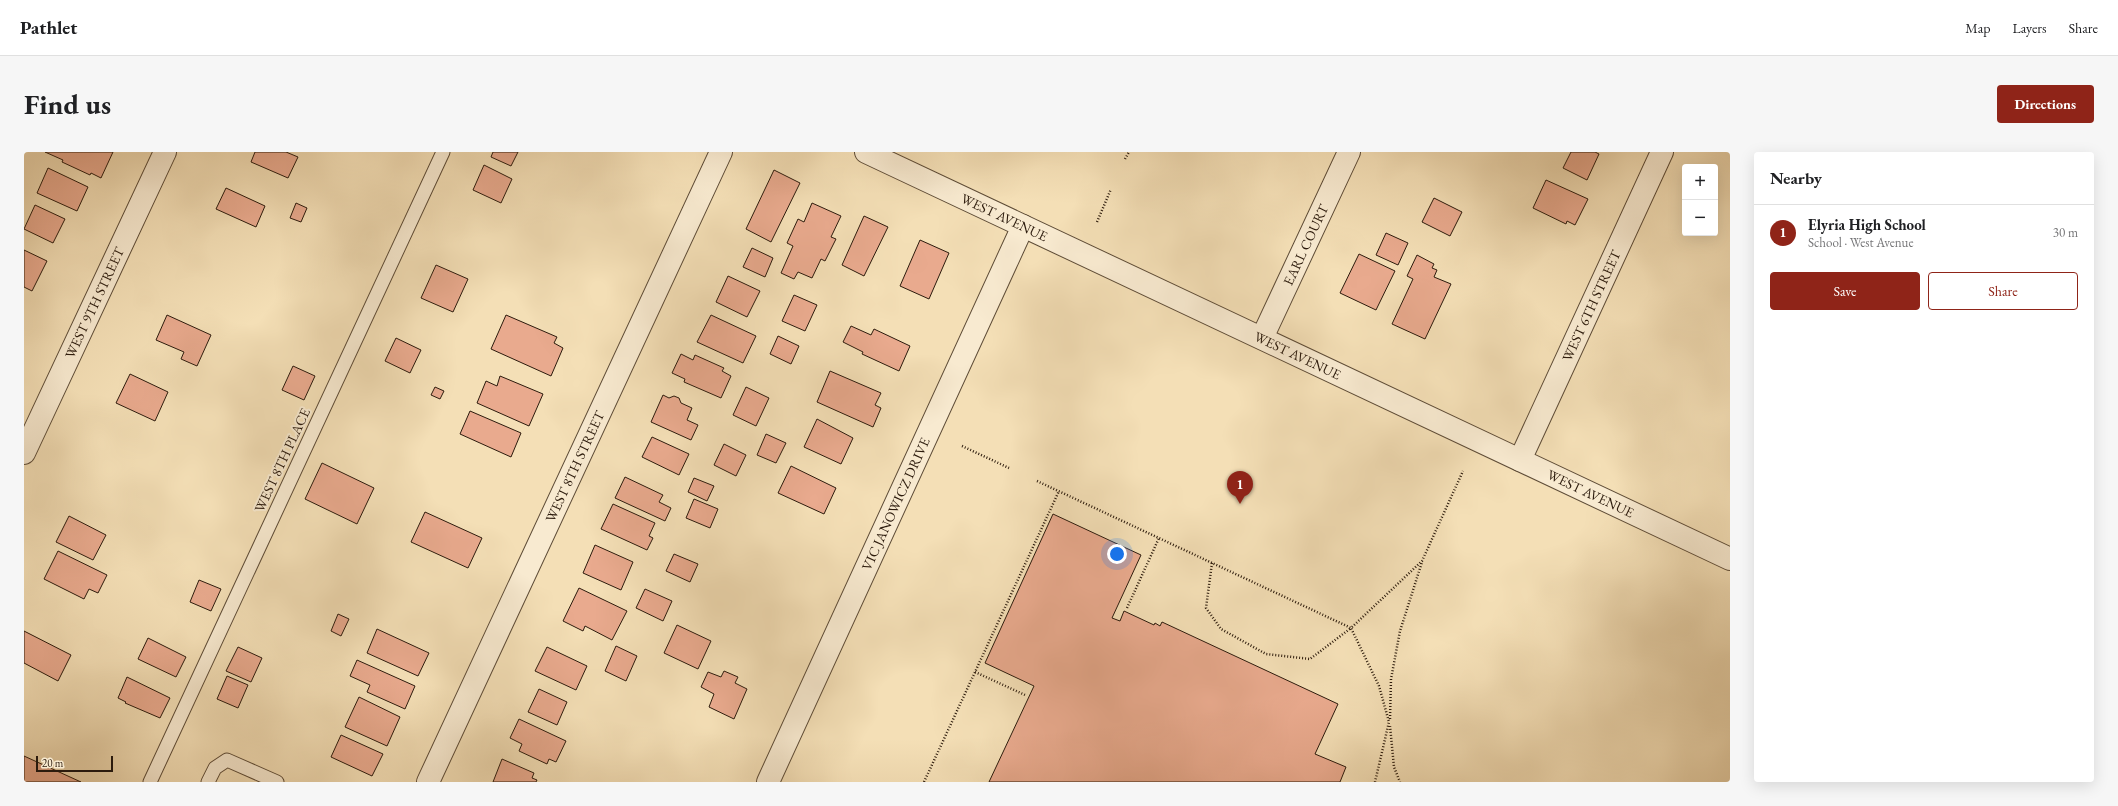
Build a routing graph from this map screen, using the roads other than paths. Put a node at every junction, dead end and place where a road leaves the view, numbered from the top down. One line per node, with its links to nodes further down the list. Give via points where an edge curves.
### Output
1 (165, 152): 9 (street, WEST 9TH STREET)
2 (443, 152): 12 (lane, WEST 8TH PLACE)
3 (721, 152): 15 (street, WEST 8TH STREET)
4 (866, 152): 7 (street, WEST AVENUE)
5 (1349, 152): 8 (street, EARL COURT)
6 (1662, 152): 10 (street, WEST 6TH STREET)
7 (1023, 226): 8 (street, WEST AVENUE); 16 (street, VIC JANOWICZ DRIVE)
8 (1262, 338): 10 (street, WEST AVENUE)
9 (24, 453)
10 (1520, 460): 11 (street, WEST AVENUE)
11 (1730, 559)
12 (150, 782)
13 (208, 782): 14 (lane, via 215,768 227,760)
14 (277, 782)
15 (428, 782)
16 (768, 782)

